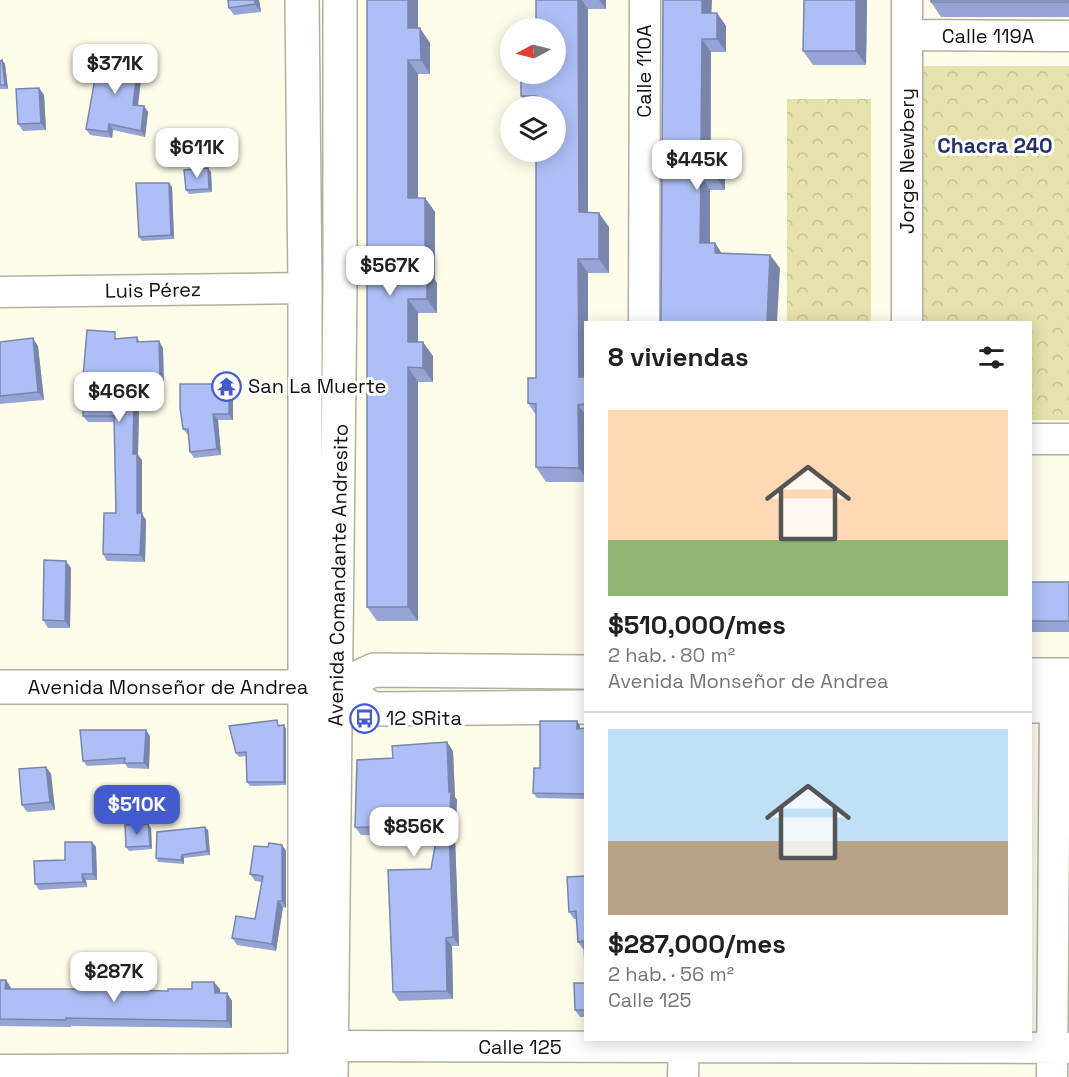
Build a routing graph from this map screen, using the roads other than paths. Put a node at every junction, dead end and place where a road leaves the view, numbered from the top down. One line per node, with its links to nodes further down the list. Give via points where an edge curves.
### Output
1 (302, 0): 7 (main road, Avenida Comandante Andresito)
2 (340, 0): 17 (main road, Avenida Comandante Andresito, via 340,300)
3 (645, 0): 9 (street, Calle 110A)
4 (907, 0): 5 (street, Jorge Newbery)
5 (907, 35): 6 (street, Calle 119A); 10 (street, Jorge Newbery)
6 (1069, 36)
7 (305, 288): 8 (street, Luis Pérez); 17 (main road, Avenida Comandante Andresito)
8 (0, 292)
9 (644, 321)
10 (907, 321)
11 (1032, 439): 12 (street)
12 (1069, 439)
13 (584, 672): 17 (main road, Avenida Monseñor de Andrea, via 374,670)
14 (1032, 675): 15 (main road)
15 (1069, 675)
16 (0, 687): 17 (main road, Avenida Monseñor de Andrea)
17 (321, 687): 19 (main road, Avenida Monseñor de Andrea, via 373,709); 22 (main road, Avenida Comandante Andresito)
18 (1051, 706): 21 (street)
19 (584, 707)
20 (683, 1043): 21 (street, Calle 125); 22 (street, Calle 125); 24 (street)
21 (1058, 1058)
22 (318, 1067): 23 (street, Calle 125)
23 (0, 1070)
24 (683, 1077)

